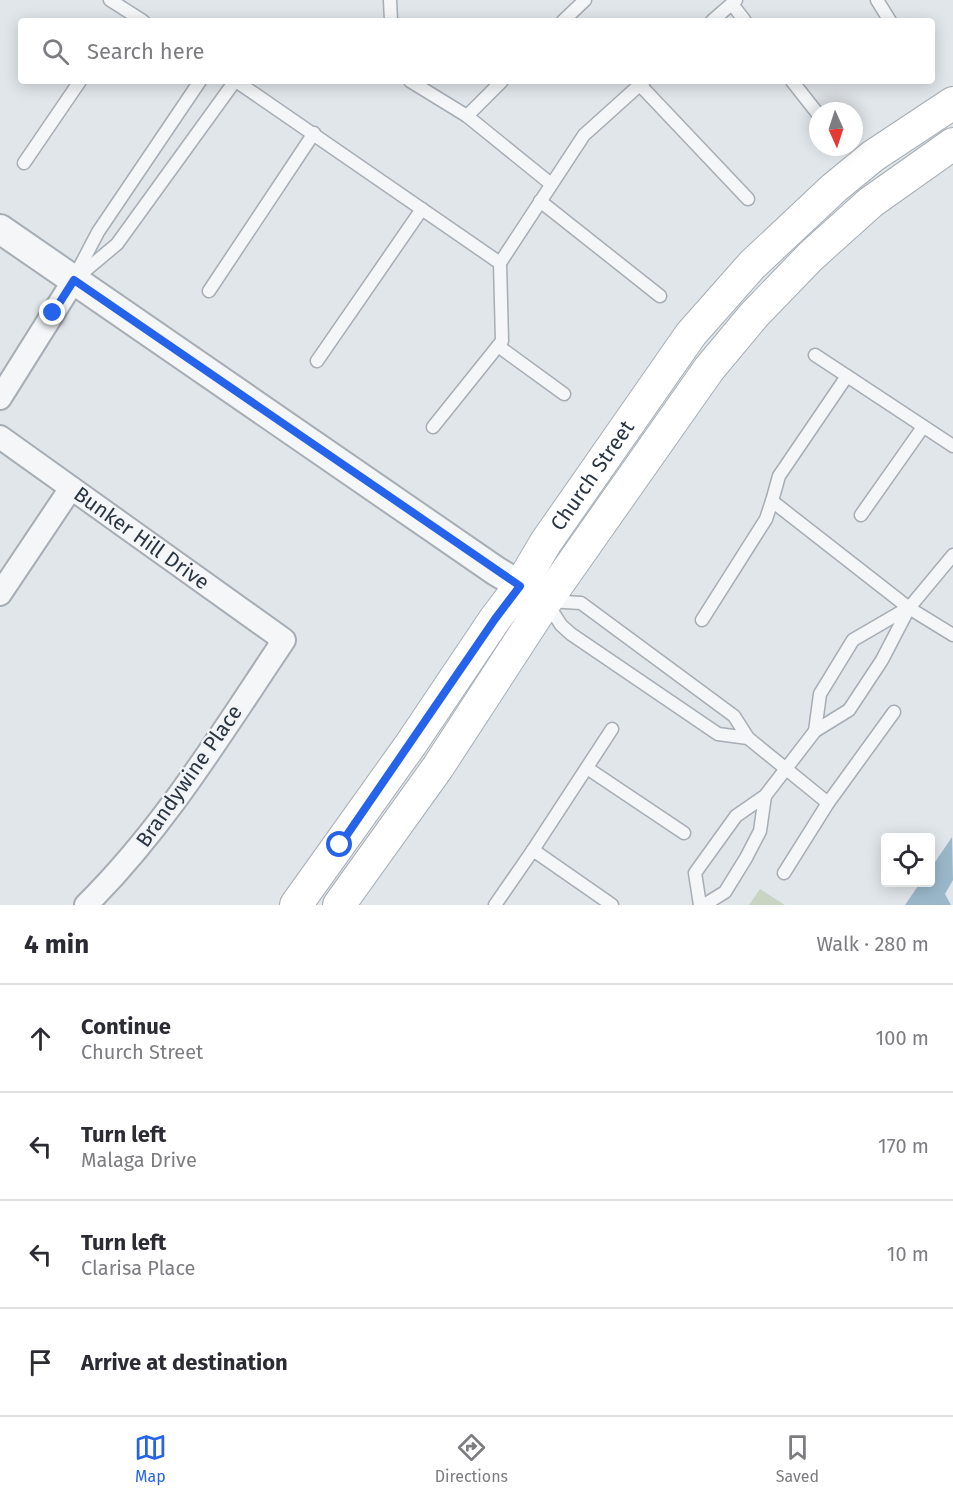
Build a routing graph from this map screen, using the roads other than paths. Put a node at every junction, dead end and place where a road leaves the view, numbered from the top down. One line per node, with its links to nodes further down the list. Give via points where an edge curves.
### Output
1 (110, 0): 6 (lane)
2 (390, 0): 7 (lane)
3 (585, 0): 8 (lane)
4 (878, 0): 11 (lane)
5 (734, 2): 9 (lane); 10 (lane)
6 (124, 16)
7 (391, 18)
8 (566, 18)
9 (715, 18)
10 (743, 18)
11 (888, 18)
12 (78, 84): 26 (lane)
13 (198, 84): 33 (lane, via 98,232)
14 (234, 84): 33 (lane, via 117,244)
15 (240, 84): 24 (lane)
16 (415, 84): 23 (lane)
17 (499, 84): 23 (lane)
18 (641, 84): 27 (lane, via 584,135)
19 (643, 84): 28 (lane)
20 (794, 84): 21 (lane)
21 (809, 103)
22 (953, 103): 51 (main road, Church Street, via 873,156 752,265 686,343 546,542)
23 (467, 116): 27 (lane)
24 (314, 133): 30 (lane); 34 (lane)
25 (953, 144): 51 (main road, Church Street, via 871,202 754,315)
26 (24, 163)
27 (551, 184): 29 (lane)
28 (748, 199)
29 (540, 201): 32 (lane); 35 (lane)
30 (422, 209): 32 (lane); 38 (lane)
31 (0, 229): 33 (street)
32 (500, 263): 36 (lane, via 502,341)
33 (74, 280): 41 (street); 51 (street)
34 (209, 291)
35 (660, 296)
36 (498, 346): 40 (lane); 42 (lane)
37 (815, 355): 39 (lane)
38 (317, 361)
39 (847, 376): 43 (lane); 47 (lane, via 779,476)
40 (564, 394)
41 (0, 398)
42 (433, 427)
43 (923, 427): 45 (lane); 48 (lane)
44 (0, 437): 46 (street, Bunker Hill Drive)
45 (953, 446)
46 (71, 488): 50 (street); 55 (street, Bunker Hill Drive)
47 (772, 501): 52 (lane); 53 (lane, via 766,519)
48 (861, 515)
49 (953, 555): 52 (lane)
50 (0, 594)
51 (533, 594): 59 (lane, via 570,634 718,734); 59 (lane, via 581,603 734,716); 68 (main road, Church Street, via 495,619); 69 (main road, Church Street, via 438,766)
52 (909, 608): 54 (lane); 58 (lane, via 882,660 849,710); 58 (lane, via 853,640 820,694)
53 (702, 620)
54 (953, 635)
55 (284, 640): 67 (street, Brandywine Place, via 170,812)
56 (894, 712): 63 (lane)
57 (612, 729): 60 (lane)
58 (815, 731): 61 (lane)
59 (748, 738): 61 (lane)
60 (587, 768): 64 (lane); 65 (lane)
61 (784, 769): 62 (lane); 63 (lane)
62 (765, 796): 72 (lane, via 760,831 746,858 725,892); 72 (lane, via 736,816 695,873)
63 (828, 803): 66 (lane)
64 (684, 833)
65 (534, 850): 70 (lane); 71 (lane)
66 (783, 873)
67 (86, 905)
68 (296, 905)
69 (339, 905)
70 (495, 905)
71 (612, 905)
72 (702, 905)

